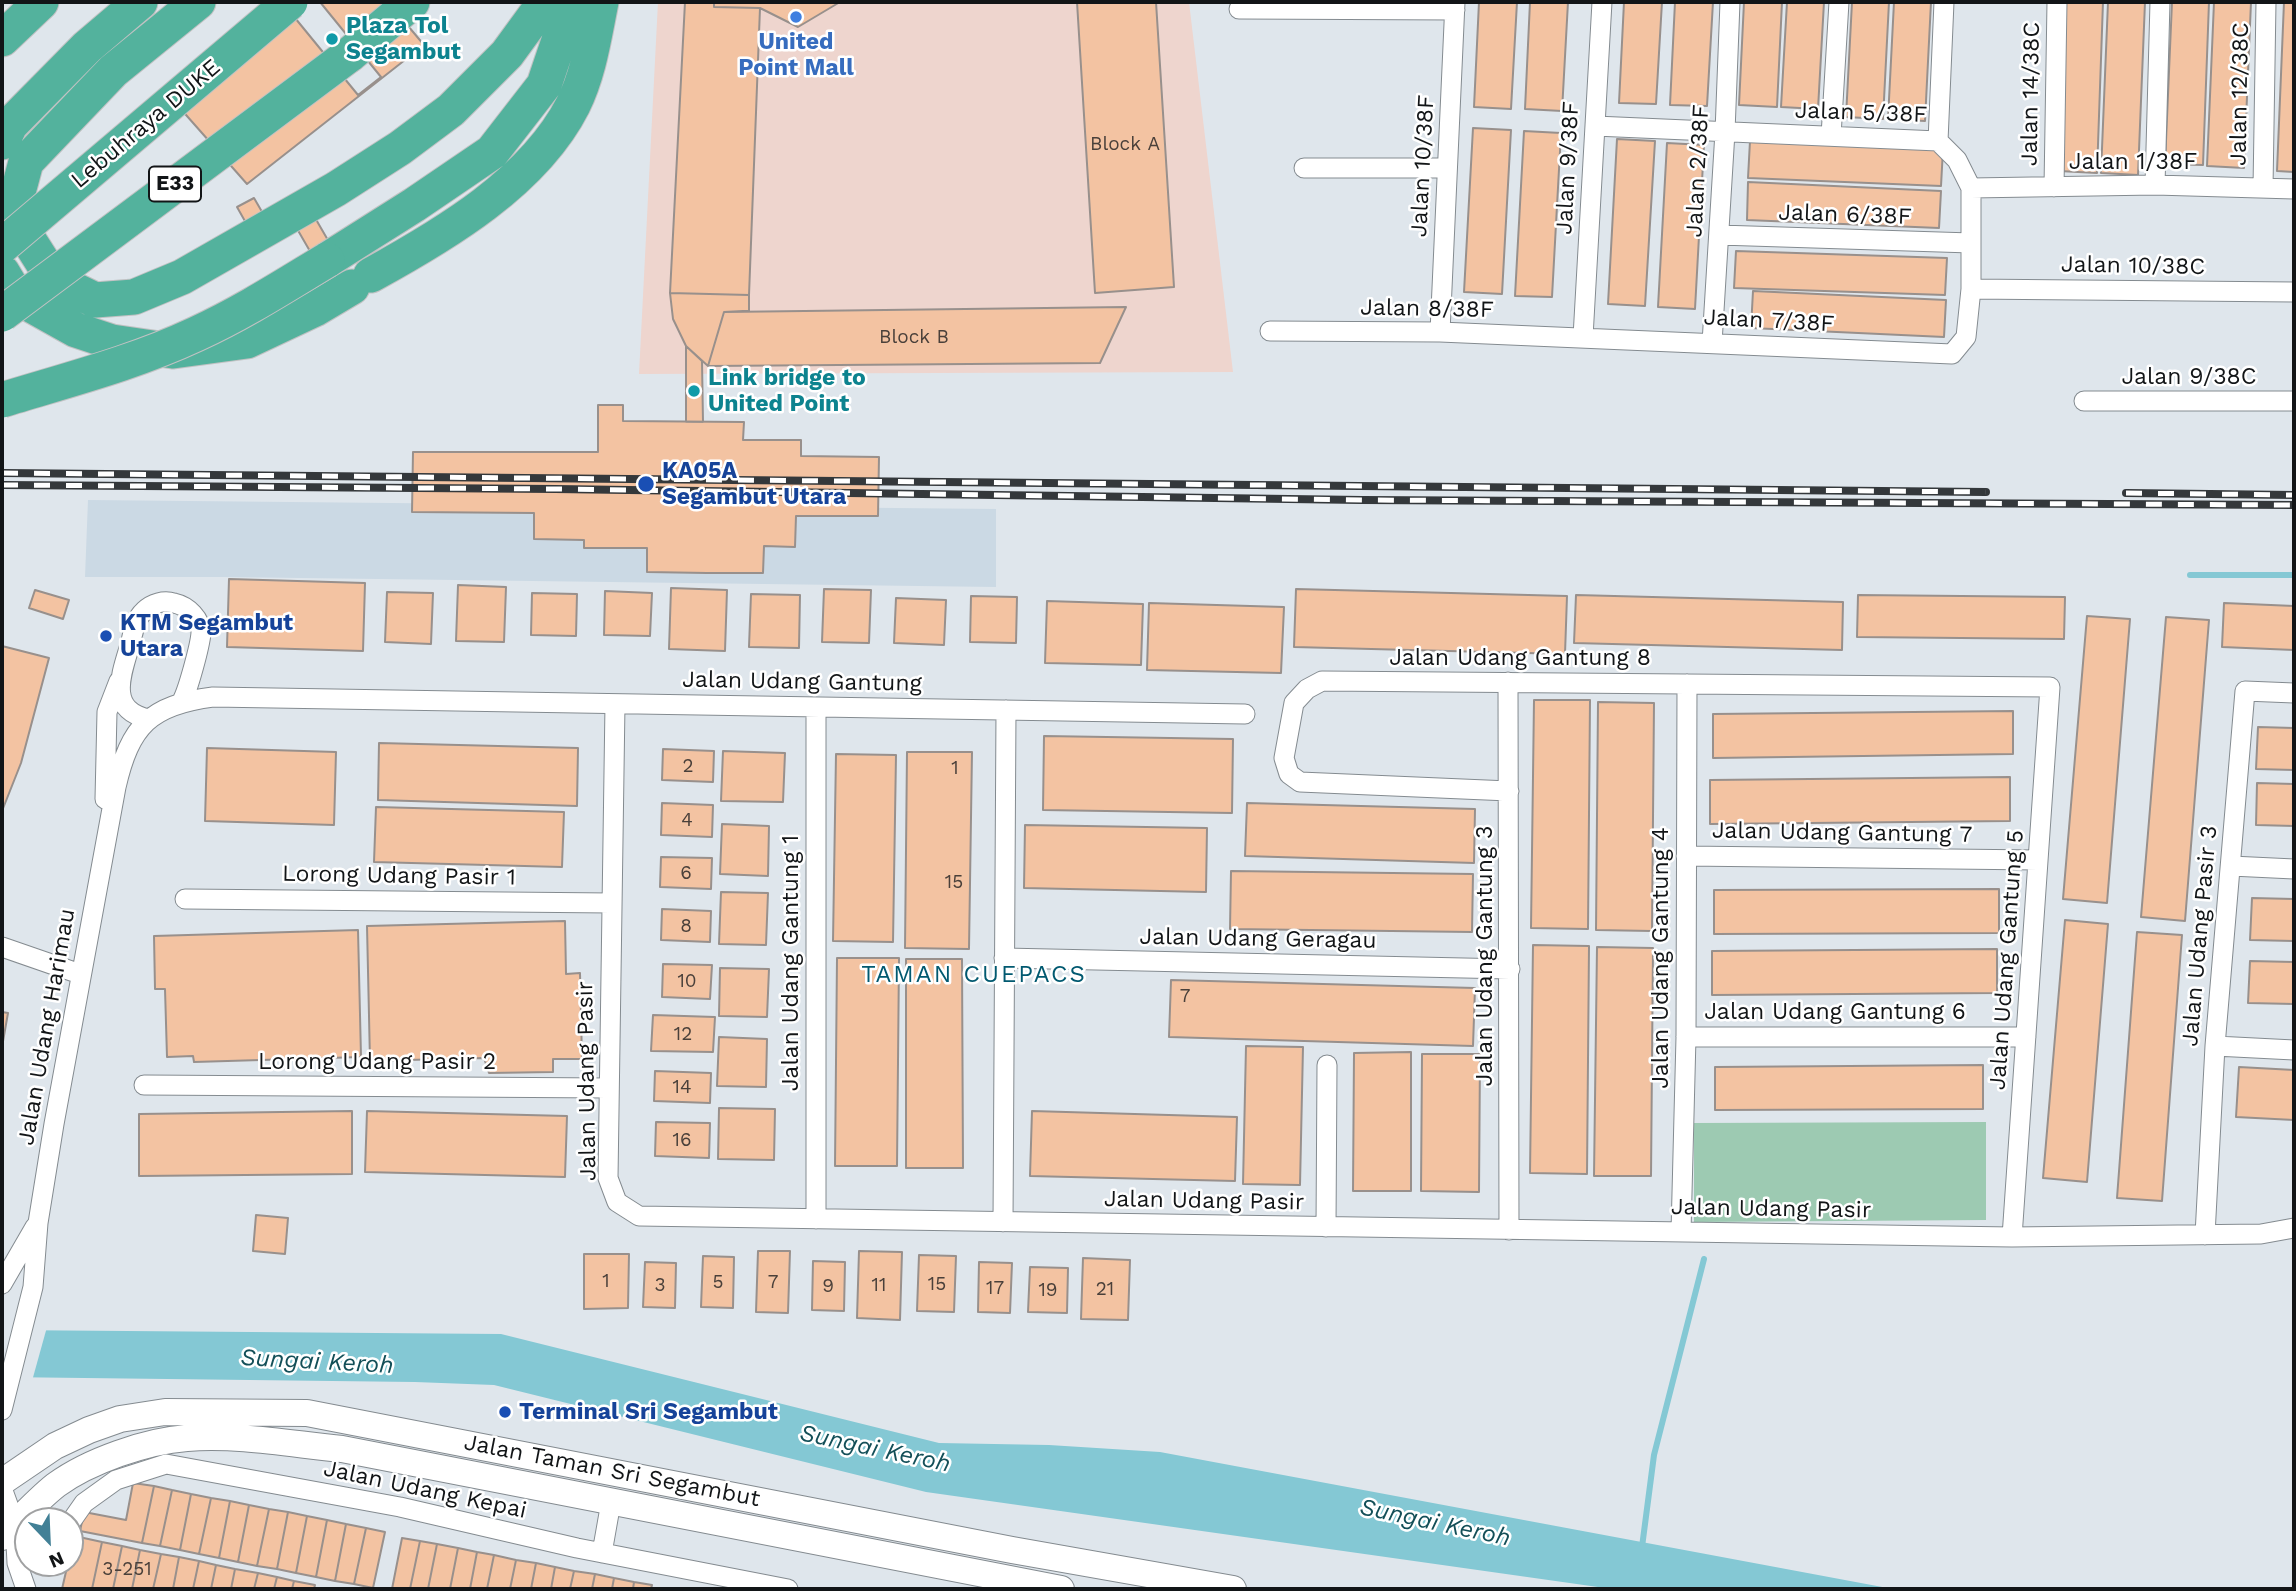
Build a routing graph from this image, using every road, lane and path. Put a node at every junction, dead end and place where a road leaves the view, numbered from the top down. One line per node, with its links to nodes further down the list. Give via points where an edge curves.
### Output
1 (41, 2): 18 (highway)
2 (139, 2): 23 (highway, via 10,125)
3 (198, 2): 6 (highway, via 113,71 26,162 17,196 21,228 54,280 95,300 134,297 182,276 400,148 451,110 507,54)
4 (290, 2): 33 (highway, Lebuhraya DUKE, bridge)
5 (412, 2): 37 (highway, E33, bridge, via 349,55)
6 (545, 2)
7 (572, 2): 42 (highway, bridge, via 544,85 492,152 240,313 109,368)
8 (601, 2): 34 (highway, via 588,66 574,104 551,142 527,168 498,194 408,255 316,309 247,341 173,351 112,342 76,330 18,297)
9 (1602, 2): 19 (street, Jalan 9/38F)
10 (1730, 2): 20 (street, Jalan 2/38F)
11 (1839, 2): 21 (street)
12 (1944, 2): 22 (street)
13 (2057, 2): 27 (street, Jalan 14/38C)
14 (2160, 2): 26 (street)
15 (2266, 2): 29 (street, Jalan 12/38C)
16 (1455, 6): 17 (street); 24 (street, Jalan 10/38F)
17 (1239, 9)
18 (2, 39)
19 (1594, 126): 20 (street, Jalan 5/38F); 40 (street, Jalan 9/38F)
20 (1725, 132): 21 (street, Jalan 5/38F); 31 (street, Jalan 2/38F)
21 (1831, 136): 22 (street, Jalan 5/38F)
22 (1938, 141): 28 (street, Jalan 5/38F, via 1956,160)
23 (2, 142)
24 (1447, 168): 25 (street); 39 (street, Jalan 10/38F)
25 (1304, 169)
26 (2155, 185): 27 (street, Jalan 1/38F); 29 (street, Jalan 1/38F)
27 (2054, 187): 28 (street, Jalan 1/38F)
28 (1971, 188): 32 (street)
29 (2263, 188): 30 (street, Jalan 1/38F)
30 (2294, 189)
31 (1719, 235): 32 (street, Jalan 6/38F); 41 (street, Jalan 2/38F)
32 (1970, 243): 35 (street)
33 (2, 246)
34 (2, 272)
35 (1971, 289): 36 (street, Jalan 10/38C); 41 (street, Jalan 7/38F, via 1966,337 1952,354)
36 (2294, 292)
37 (2, 314)
38 (1270, 331): 39 (street, Jalan 8/38F)
39 (1440, 332): 40 (street, Jalan 8/38F)
40 (1583, 337): 41 (street, Jalan 7/38F)
41 (1712, 343)
42 (2, 400)
43 (2084, 401): 44 (street, Jalan 9/38C)
44 (2294, 401)
45 (120, 680): 51 (street, via 137,619 153,605 184,606 201,633); 56 (street, via 122,701 138,716); 58 (street, Jalan Udang Harimau, via 107,712)
46 (1508, 682): 47 (street, Jalan Udang Gantung 8); 57 (street, Jalan Udang Gantung 3); 57 (street, Jalan Udang Gantung 8, via 1322,681 1294,703 1284,758 1289,774 1300,782)
47 (1687, 684): 48 (street, Jalan Udang Gantung 8); 59 (street, Jalan Udang Gantung 4)
48 (2050, 687): 60 (street, Jalan Udang Gantung 5)
49 (2294, 693): 61 (street, Jalan Udang Pasir 3, via 2245,691)
50 (358, 699): 51 (street, Jalan Udang Harimau, via 213,697); 52 (street, Jalan Udang Gantung)
51 (182, 701): 56 (street, Jalan Udang Harimau)
52 (615, 704): 53 (street, Jalan Udang Gantung); 64 (street, Jalan Udang Pasir)
53 (816, 707): 54 (street, Jalan Udang Gantung); 76 (street, Jalan Udang Gantung 1)
54 (1006, 710): 55 (street, Jalan Udang Gantung); 66 (street)
55 (1245, 714)
56 (149, 719): 58 (street, Jalan Udang Harimau, via 123,756)
57 (1509, 791): 67 (street, Jalan Udang Gantung 3)
58 (105, 839): 68 (street, Jalan Udang Harimau)
59 (1686, 856): 60 (street, Jalan Udang Gantung 7); 69 (street, Jalan Udang Gantung 4)
60 (2038, 860): 70 (street, Jalan Udang Gantung 5)
61 (2231, 866): 62 (street); 71 (street, Jalan Udang Pasir 3)
62 (2294, 869)
63 (185, 899): 64 (street, Lorong Udang Pasir 1)
64 (611, 903): 75 (street, Jalan Udang Pasir)
65 (2, 947): 68 (street)
66 (1004, 958): 67 (street, Jalan Udang Geragau); 77 (street)
67 (1510, 969): 81 (street, Jalan Udang Gantung 3)
68 (80, 974): 78 (street, Jalan Udang Harimau)
69 (1686, 1037): 70 (street, Jalan Udang Gantung 6); 82 (street, Jalan Udang Gantung 4)
70 (2026, 1037): 84 (street, Jalan Udang Gantung 5)
71 (2215, 1046): 72 (street); 83 (street, Jalan Udang Pasir 3)
72 (2294, 1049)
73 (1327, 1065): 79 (street)
74 (144, 1086): 75 (street, Lorong Udang Pasir 2)
75 (609, 1088): 76 (street, Jalan Udang Pasir, via 608,1178 617,1202 639,1216)
76 (816, 1219): 77 (street, Jalan Udang Pasir)
77 (1003, 1222): 79 (street, Jalan Udang Pasir)
78 (38, 1223): 85 (street, Jalan Udang Harimau); 86 (street, Jalan Udang Harimau, via 33,1287)
79 (1326, 1227): 81 (street, Jalan Udang Pasir)
80 (2294, 1227): 83 (street, Jalan Udang Pasir, via 2261,1234)
81 (1509, 1230): 82 (street, Jalan Udang Pasir)
82 (1681, 1232): 84 (street, Jalan Udang Pasir)
83 (2206, 1235): 84 (street, Jalan Udang Pasir)
84 (2012, 1237)
85 (2, 1283)
86 (2, 1410)
87 (2, 1482): 96 (street, Jalan Taman Sri Segambut, via 55,1446 120,1419 176,1411 307,1413)
88 (2, 1488): 91 (street)
89 (611, 1502): 91 (street, Jalan Taman Sri Segambut, via 342,1449 237,1438 185,1438 101,1460 56,1485); 93 (street); 95 (street, Jalan Taman Sri Segambut)
90 (81, 1507): 93 (street, Jalan Udang Kepai, via 116,1479 166,1464 400,1507)
91 (8, 1530): 92 (street)
92 (14, 1552)
93 (602, 1553): 94 (street, Jalan Udang Kepai)
94 (788, 1589)
95 (1061, 1589)
96 (1233, 1589)

